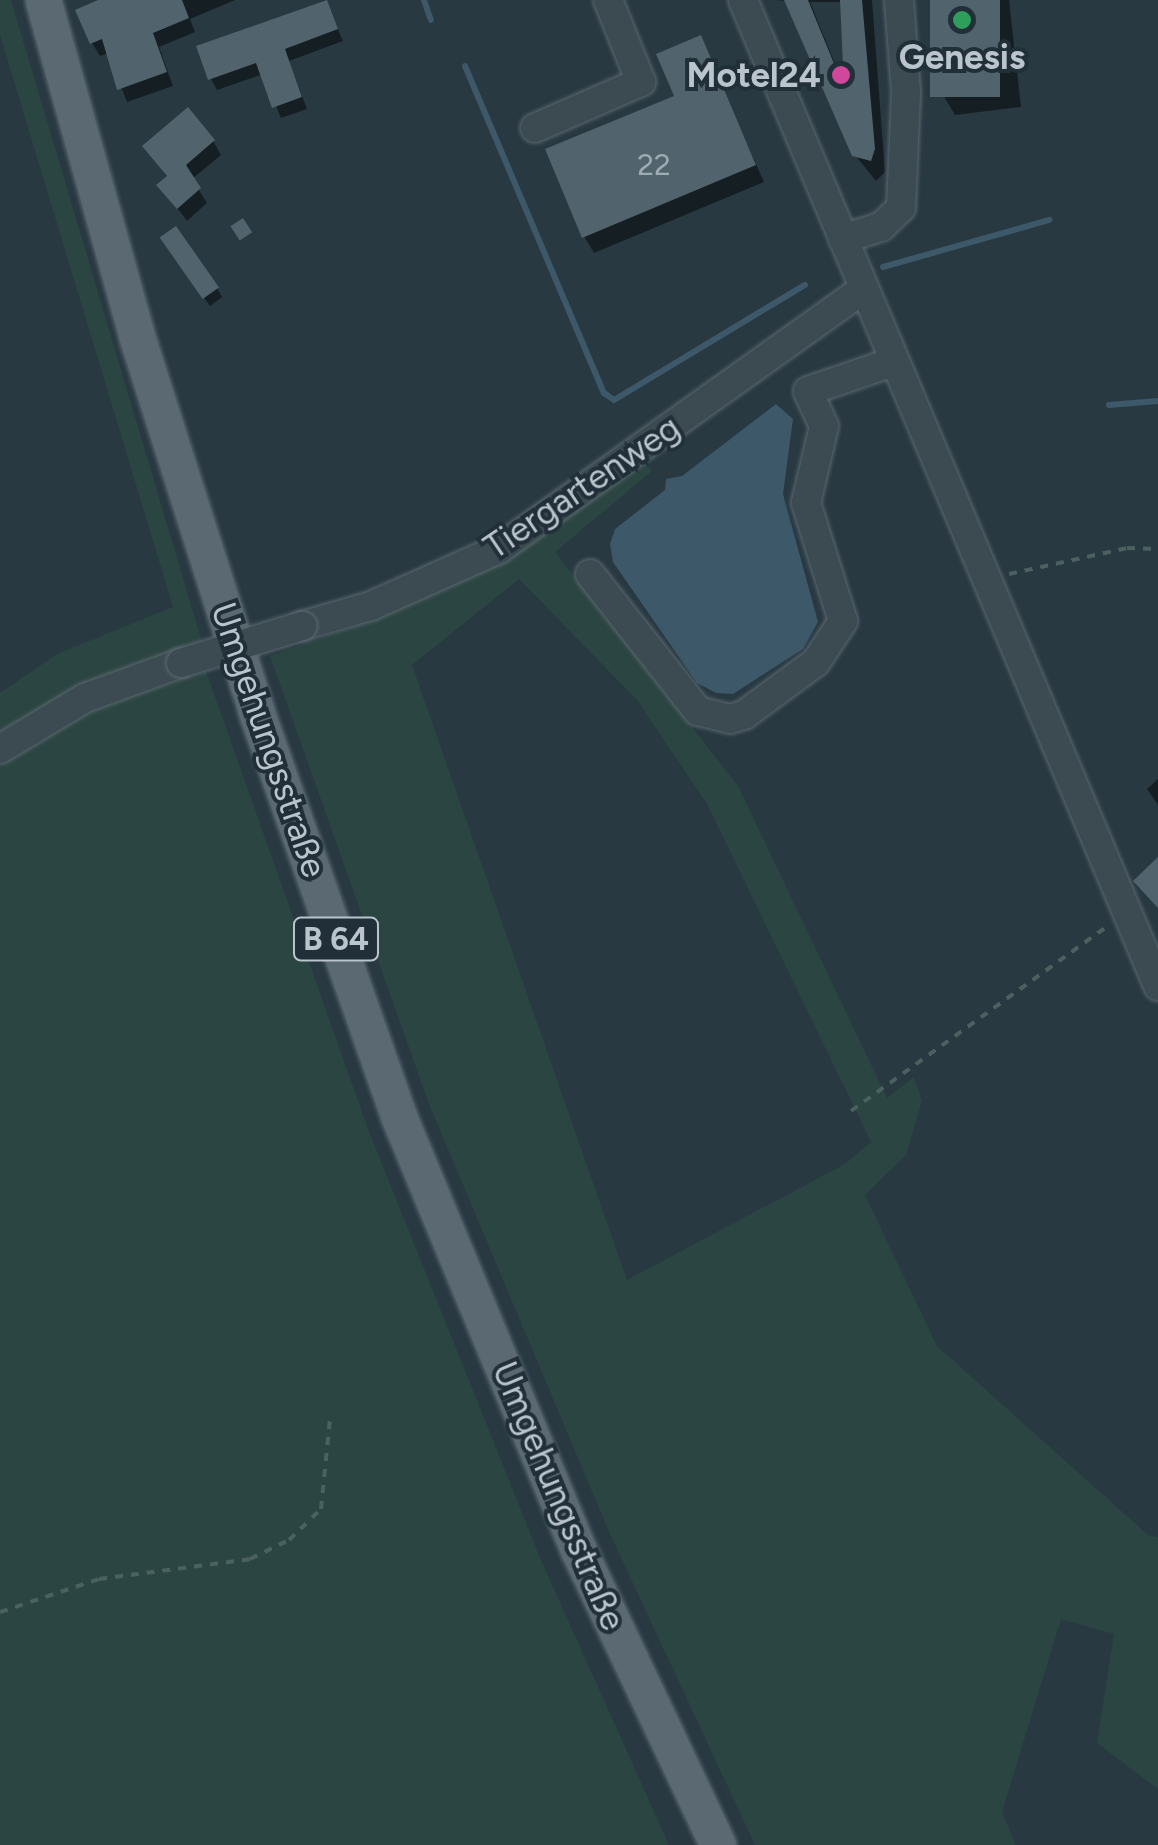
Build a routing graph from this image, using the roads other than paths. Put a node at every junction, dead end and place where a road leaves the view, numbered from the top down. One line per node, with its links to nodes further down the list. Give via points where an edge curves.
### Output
1 (43, 0): 12 (main road, Umgehungsstraße / B 64, via 137,337 256,711 399,1117 578,1549)
2 (608, 0): 5 (street, via 641,82)
3 (743, 0): 6 (street)
4 (899, 0): 6 (street, via 906,92 901,208 881,227)
5 (535, 128)
6 (843, 239): 7 (street)
7 (862, 290): 8 (street); 10 (street, Tiergartenweg, bridge, via 498,549 371,606 85,698)
8 (893, 362): 9 (street, via 808,392 824,426 806,503 843,621 816,662 744,715 730,719 698,711); 11 (street)
9 (590, 574)
10 (0, 749)
11 (1158, 986)
12 (718, 1845)

